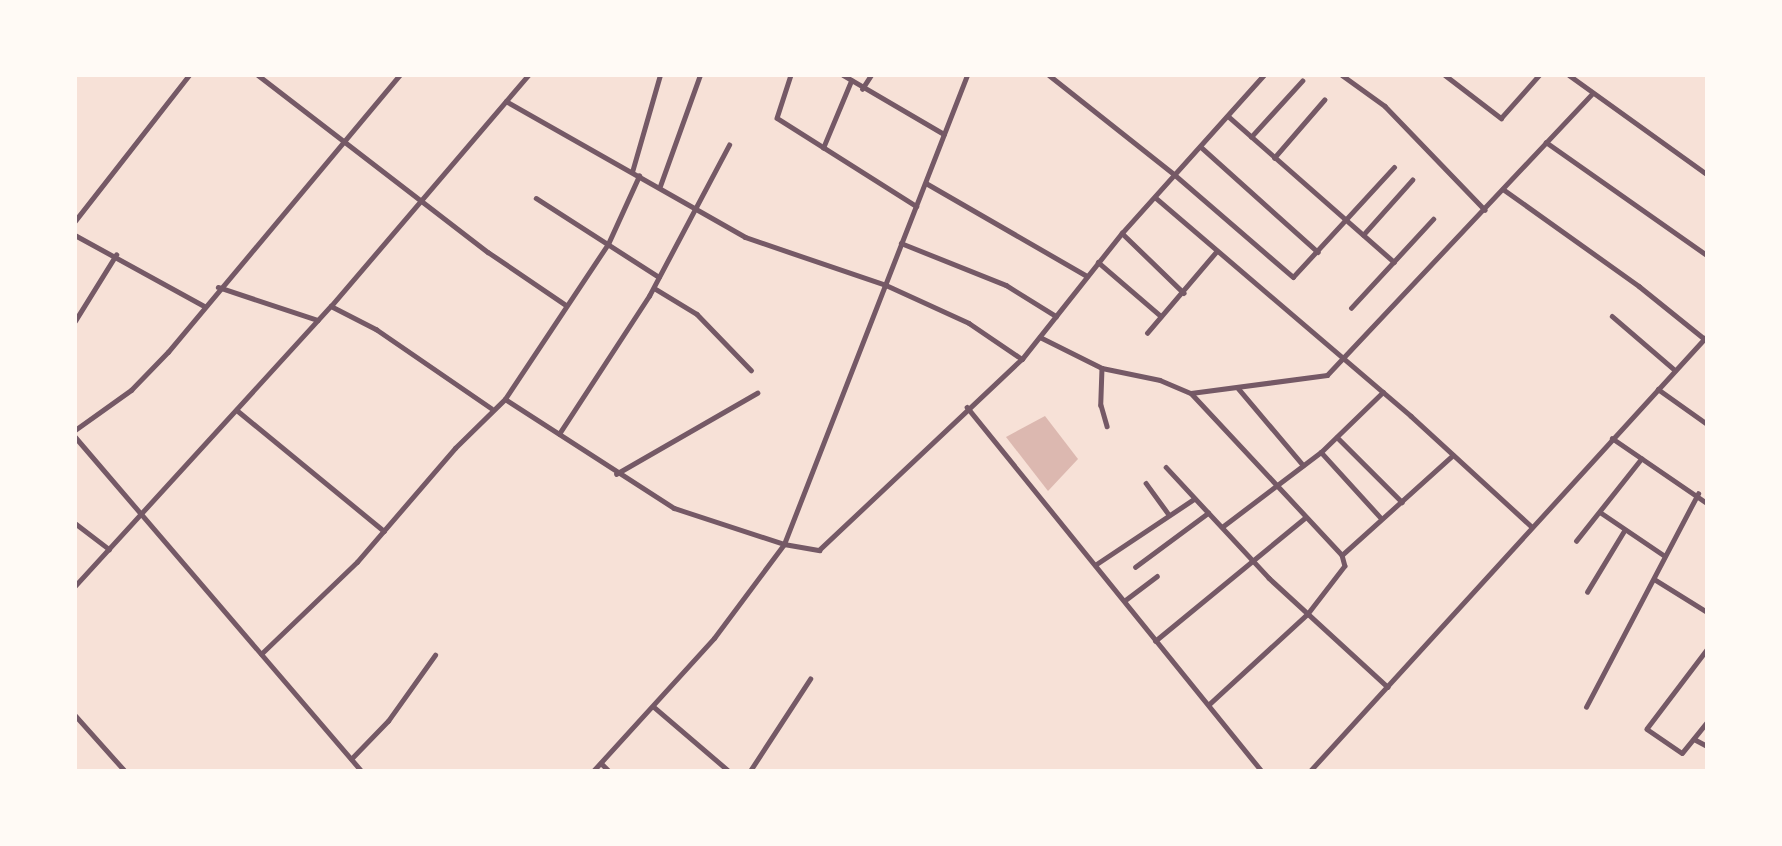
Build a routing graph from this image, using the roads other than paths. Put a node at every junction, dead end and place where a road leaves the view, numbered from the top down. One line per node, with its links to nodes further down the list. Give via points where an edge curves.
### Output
1 (189, 75): 48 (street)
2 (258, 75): 26 (street)
3 (400, 75): 26 (street)
4 (528, 75): 22 (street)
5 (660, 75): 33 (street)
6 (791, 75): 30 (street, via 776,116)
7 (843, 75): 17 (street)
8 (871, 75): 19 (street)
9 (967, 75): 24 (street)
10 (1049, 75): 35 (street)
11 (1264, 75): 23 (street)
12 (1342, 75): 46 (street, via 1385,106)
13 (1445, 75): 14 (street, via 1501,118)
14 (1539, 75)
15 (1569, 75): 20 (street)
16 (698, 76): 39 (street)
17 (851, 81): 19 (street); 30 (street)
18 (1302, 81): 25 (street)
19 (862, 89): 24 (street)
20 (1591, 95): 27 (street); 34 (street)
21 (1324, 100): 31 (street)
22 (506, 101): 33 (street); 43 (street)
23 (1228, 116): 25 (street); 29 (street)
24 (944, 134): 38 (street)
25 (1251, 137): 31 (street)
26 (341, 142): 43 (street); 64 (street)
27 (1546, 142): 40 (street); 58 (street)
28 (729, 145): 44 (street)
29 (1201, 146): 35 (street); 56 (street)
30 (823, 148): 45 (street)
31 (1274, 158): 49 (street)
32 (1394, 167): 49 (street)
33 (632, 172): 36 (street)
34 (1707, 174)
35 (1175, 175): 42 (street); 56 (street, via 1291,276)
36 (639, 176): 39 (street); 54 (street)
37 (1412, 180): 52 (street)
38 (926, 183): 45 (street); 61 (street)
39 (660, 186): 44 (street)
40 (1503, 189): 46 (street); 78 (street)
41 (536, 198): 54 (street)
42 (1156, 198): 50 (street); 55 (street)
43 (420, 201): 67 (street); 69 (street)
44 (695, 205): 62 (street); 63 (street, via 761,244)
45 (916, 206): 53 (street)
46 (1485, 210): 80 (street)
47 (1433, 219): 59 (street)
48 (75, 221)
49 (1346, 221): 52 (street); 56 (street)
50 (1122, 233): 60 (street); 66 (street)
51 (75, 235): 57 (street)
52 (1363, 235): 59 (street)
53 (901, 243): 63 (street); 71 (street, via 1006,285)
54 (608, 244): 62 (street); 67 (street)
55 (1216, 252): 66 (street); 80 (street)
56 (1318, 252)
57 (116, 255): 68 (street); 75 (street)
58 (1707, 255)
59 (1394, 261): 70 (street)
60 (1098, 262): 61 (street); 72 (street)
61 (1087, 275): 71 (street)
62 (659, 277): 65 (street)
63 (886, 285): 79 (street, via 970,323); 124 (street)
64 (218, 287): 68 (street); 74 (street)
65 (654, 288): 82 (street, via 697,314); 96 (street)
66 (1184, 293): 72 (street)
67 (566, 305): 89 (street)
68 (204, 306): 95 (street, via 131,390)
69 (331, 306): 74 (street); 91 (street, via 376,329)
70 (1351, 308)
71 (1056, 316): 77 (street)
72 (1161, 316): 76 (street)
73 (1612, 316): 83 (street)
74 (318, 320): 92 (street)
75 (75, 321)
76 (1147, 332)
77 (1040, 337): 79 (street); 81 (street)
78 (1706, 339): 83 (street)
79 (1022, 359): 90 (street)
80 (1345, 360): 84 (street, via 1320,377); 86 (street)
81 (1102, 368): 88 (street, via 1160,380); 94 (street, via 1100,393)
82 (751, 370)
83 (1675, 370): 85 (street)
84 (1238, 388): 88 (street); 103 (street)
85 (1658, 389): 93 (street); 99 (street)
86 (1383, 392): 97 (street); 101 (street)
87 (757, 393): 105 (street)
88 (1191, 393): 107 (street)
89 (505, 399): 91 (street); 96 (street)
90 (967, 407): 124 (street, via 822,548); 129 (street)
91 (491, 408): 121 (street)
92 (238, 411): 112 (street); 121 (street)
93 (1707, 424)
94 (1107, 426)
95 (75, 430)
96 (559, 434): 105 (street)
97 (1337, 437): 100 (street); 110 (street)
98 (75, 438): 112 (street)
99 (1612, 438): 102 (street); 120 (street)
100 (1321, 452): 103 (street); 117 (street)
101 (1453, 454): 110 (street); 120 (street)
102 (1641, 458): 108 (street); 113 (street)
103 (1303, 465): 107 (street)
104 (1166, 467): 109 (street)
105 (616, 474): 124 (street, via 674,508)
106 (1146, 483): 115 (street)
107 (1275, 484): 116 (street); 119 (street)
108 (1698, 494): 111 (street); 127 (street)
109 (1194, 499): 114 (street); 115 (street)
110 (1402, 502): 117 (street)
111 (1707, 503)
112 (141, 510): 125 (street); 140 (street)
113 (1600, 512): 122 (street); 123 (street)
114 (1208, 513): 119 (street); 130 (street)
115 (1169, 515): 129 (street)
116 (1306, 518): 126 (street); 128 (street)
117 (1381, 518): 126 (street)
118 (75, 523): 125 (street)
119 (1222, 527): 128 (street)
120 (1532, 527): 143 (street)
121 (384, 530): 140 (street, via 309,612)
122 (1624, 531): 127 (street); 134 (street)
123 (1576, 541)
124 (784, 544): 145 (street, via 750,593)
125 (109, 549): 133 (street)
126 (1342, 555): 137 (street, via 1342,571)
127 (1665, 556): 132 (street)
128 (1251, 558): 137 (street); 138 (street)
129 (1095, 565): 135 (street)
130 (1135, 567)
131 (1157, 576): 135 (street)
132 (1654, 579): 136 (street); 146 (street)
133 (75, 586)
134 (1587, 592)
135 (1124, 601): 138 (street)
136 (1707, 612)
137 (1308, 614): 143 (street); 144 (street)
138 (1155, 641): 144 (street)
139 (1707, 650): 149 (street, via 1647,729 1679,753)
140 (261, 654): 151 (street)
141 (435, 654): 151 (street, via 388,720)
142 (810, 679): 158 (street)
143 (1388, 687): 160 (street)
144 (1210, 704): 159 (street)
145 (654, 707): 152 (street); 157 (street)
146 (1586, 707)
147 (75, 715): 153 (street)
148 (1707, 722): 149 (street)
149 (1694, 738): 150 (street)
150 (1707, 746)
151 (351, 760): 154 (street)
152 (601, 763): 155 (street); 156 (street)
153 (125, 771)
154 (361, 771)
155 (593, 771)
156 (609, 771)
157 (729, 771)
158 (750, 771)
159 (1262, 771)
160 (1310, 771)

